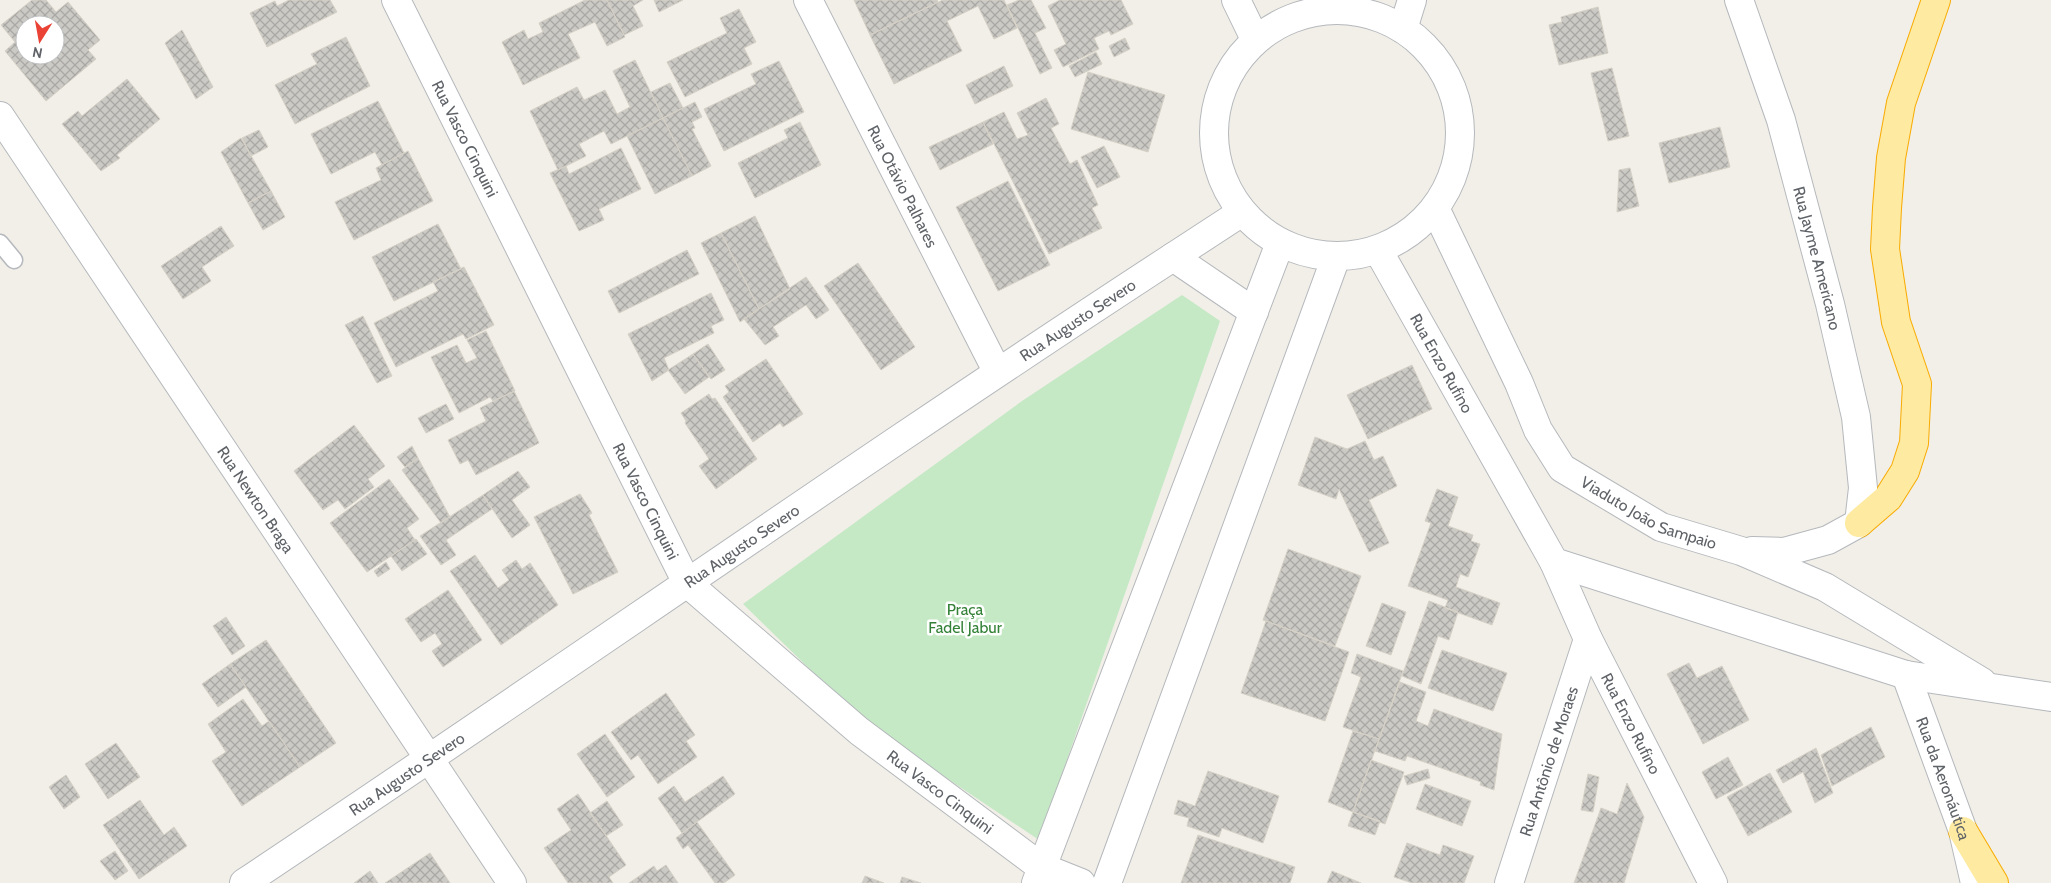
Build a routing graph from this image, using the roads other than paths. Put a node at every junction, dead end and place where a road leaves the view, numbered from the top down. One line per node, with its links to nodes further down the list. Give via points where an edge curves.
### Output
1 (396, 0): 24 (street, Rua Vasco Cinquini)
2 (808, 0): 20 (street, Rua Otávio Palhares)
3 (1236, 0): 9 (street)
4 (1412, 0): 8 (street)
5 (1739, 0): 21 (street, Rua Jayme Americano, via 1781,120 1856,416 1863,488)
6 (1936, 0): 21 (highway, via 1901,103 1890,158 1887,208 1885,249 1896,322 1917,384 1914,443 1904,471 1888,498)
7 (1302, 7): 8 (street, via 1350,10 1393,22); 9 (street)
8 (1403, 29): 11 (street, via 1426,46 1449,78 1461,117 1460,157)
9 (1255, 39): 12 (street, via 1226,77 1213,123 1219,171)
10 (0, 116): 29 (street, Rua Newton Braga)
11 (1436, 208): 15 (street, via 1420,226); 22 (street, Viaduto João Sampaio, via 1538,430 1562,468 1661,527)
12 (1242, 212): 14 (street); 16 (street, Rua Augusto Severo)
13 (0, 242): 18 (lane)
14 (1280, 243): 17 (street, via 1307,253); 19 (street)
15 (1378, 250): 17 (street); 23 (street, Rua Enzo Rufino)
16 (1173, 257): 19 (street); 20 (street, Rua Augusto Severo)
17 (1336, 257): 35 (street)
18 (14, 260)
19 (1254, 312): 31 (street)
20 (998, 371): 24 (street, Rua Augusto Severo)
21 (1859, 523): 22 (street, via 1828,540 1784,552)
22 (1741, 551): 27 (street, Viaduto João Sampaio, via 1825,587)
23 (1554, 562): 25 (street, Rua Enzo Rufino); 26 (street, Viaduto João Sampaio)
24 (686, 583): 29 (street, Rua Augusto Severo); 31 (street, Rua Vasco Cinquini, via 858,731)
25 (1588, 639): 36 (street, Rua Antônio de Moraes); 37 (street, Rua Enzo Rufino)
26 (1906, 675): 27 (street, Viaduto João Sampaio); 30 (street, Rua da Aeronáutica)
27 (1992, 688): 28 (street, Viaduto João Sampaio)
28 (2051, 697)
29 (430, 759): 32 (street, Rua Augusto Severo); 33 (street, Rua Newton Braga)
30 (1963, 831): 38 (street, Rua da Aeronáutica); 39 (highway)
31 (1039, 875): 34 (street, Rua Vasco Cinquini)
32 (244, 883)
33 (512, 883)
34 (1081, 883)
35 (1106, 883)
36 (1509, 883)
37 (1713, 883)
38 (1975, 883)
39 (1994, 883)

